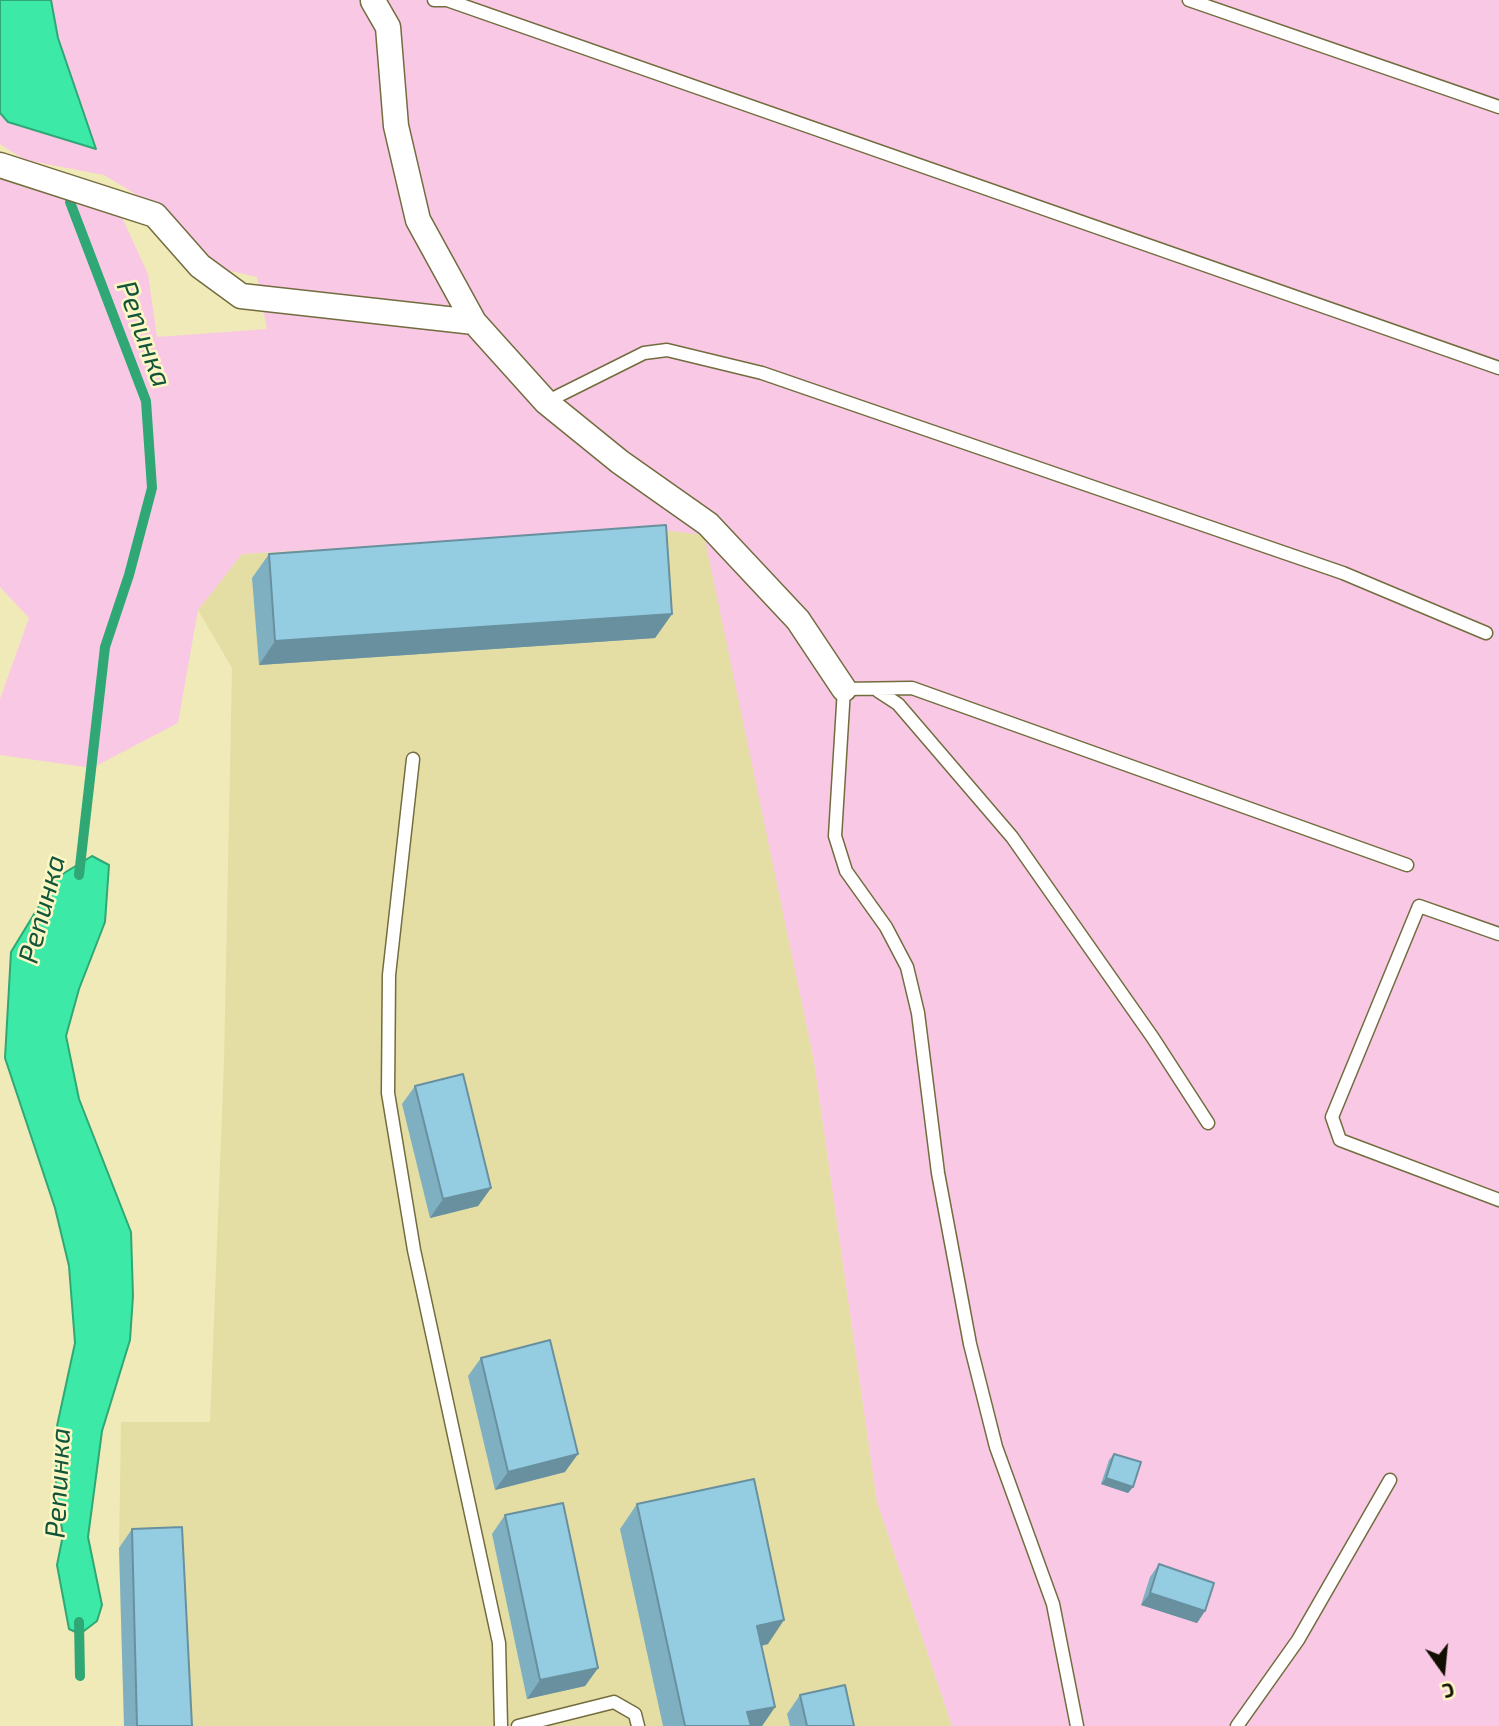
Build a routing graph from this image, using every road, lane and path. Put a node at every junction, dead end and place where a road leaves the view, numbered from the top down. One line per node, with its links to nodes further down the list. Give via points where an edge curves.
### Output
1 (378, 0): 6 (street, via 388,27 396,127 418,220)
2 (434, 0): 7 (lane, via 447,0)
3 (1189, 0): 4 (lane)
4 (1499, 107)
5 (0, 165): 6 (street, via 155,215 200,266 241,296)
6 (474, 322): 8 (street)
7 (1499, 368)
8 (546, 402): 9 (lane, via 644,353 667,350 762,373 1317,564); 10 (street, via 708,524 798,620)
9 (1486, 633)
10 (845, 689): 11 (lane); 21 (lane, via 835,836 846,871 886,927 907,967 970,1344 996,1447 1054,1604)
11 (877, 691): 13 (lane, via 912,688); 15 (lane, via 898,704 1012,837)
12 (413, 759): 18 (lane, via 389,975 388,1093 414,1250 499,1643)
13 (1407, 865)
14 (1499, 934): 16 (lane, via 1419,906 1332,1117 1340,1140)
15 (1208, 1123)
16 (1499, 1200)
17 (1390, 1480): 22 (lane, via 1298,1640)
18 (501, 1726)
19 (518, 1726): 20 (lane, via 614,1702 635,1714)
20 (638, 1726)
21 (1077, 1726)
22 (1237, 1726)

